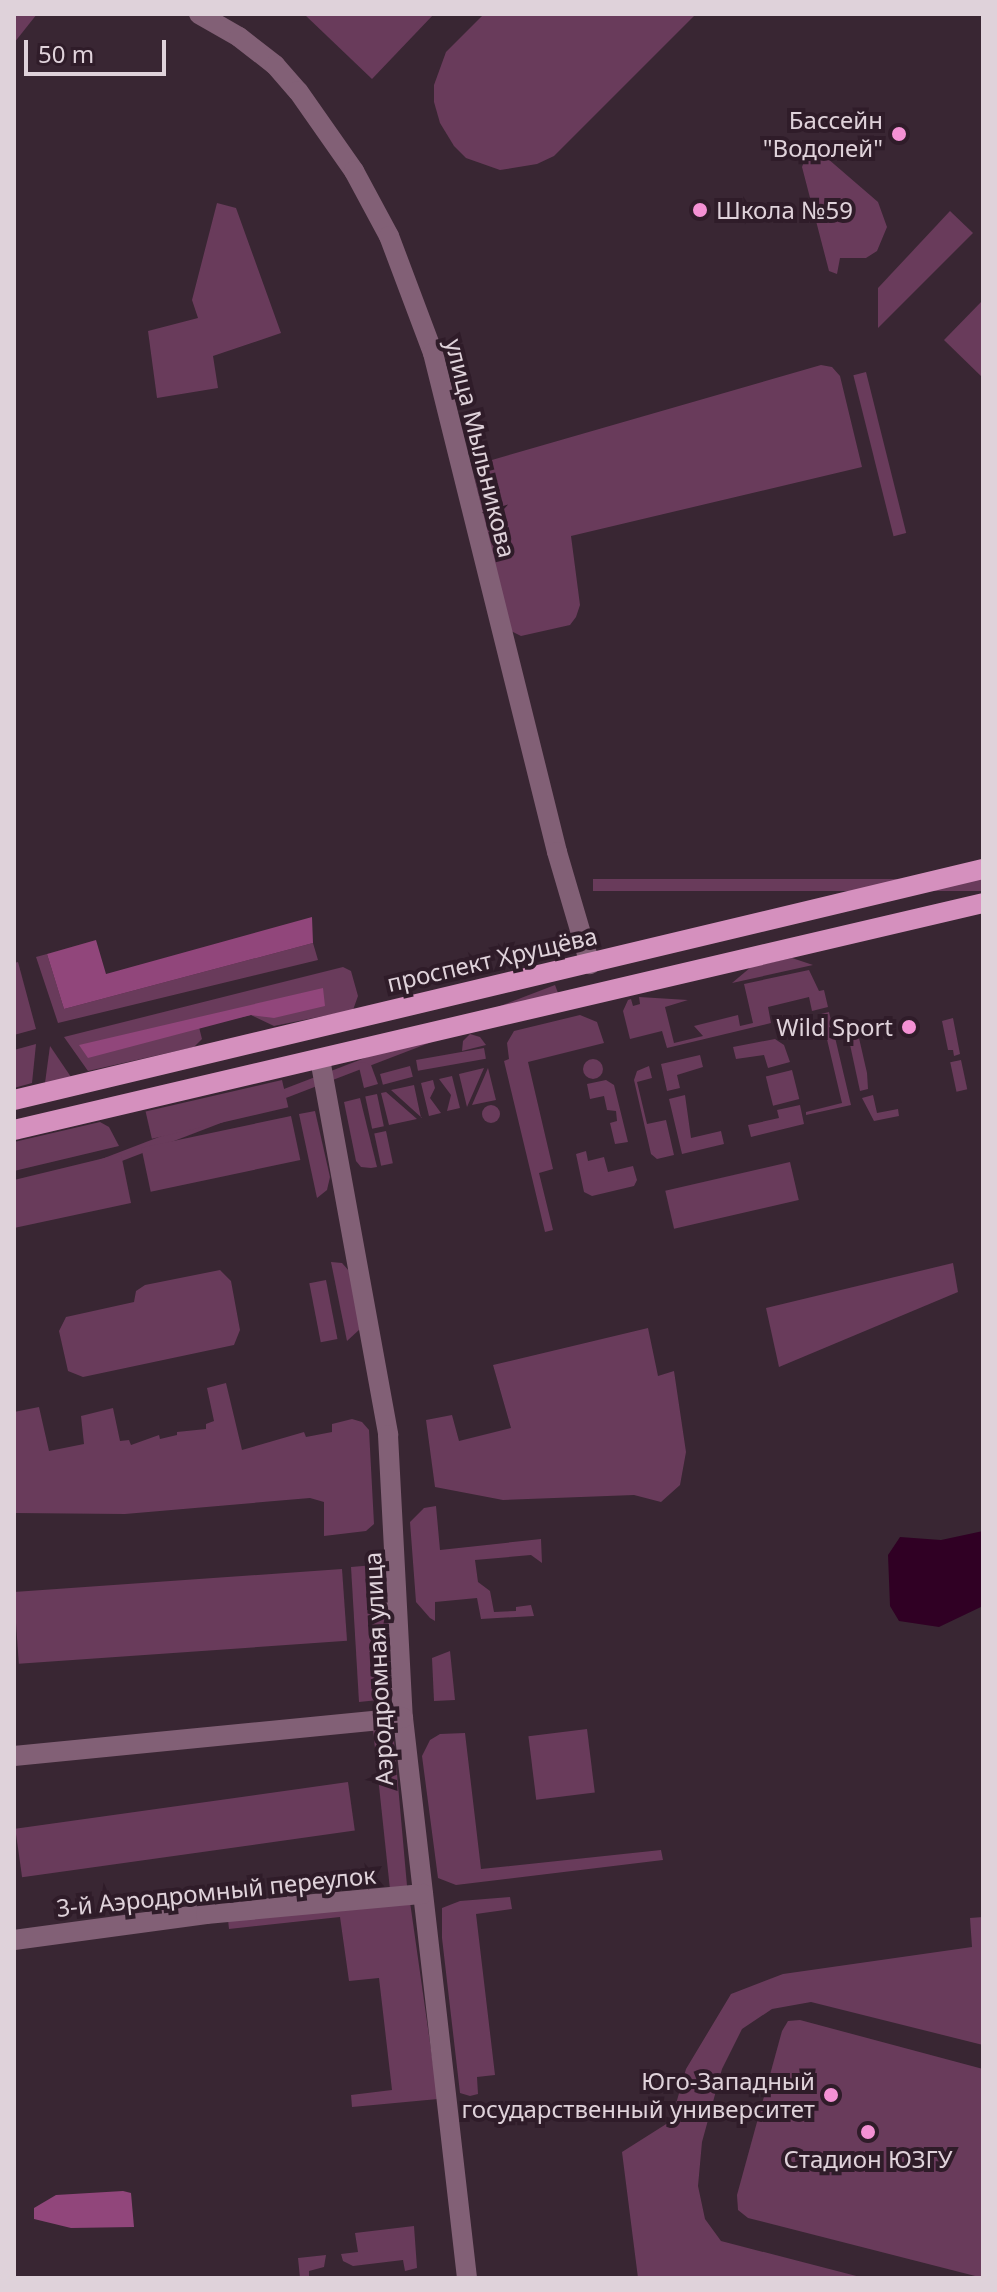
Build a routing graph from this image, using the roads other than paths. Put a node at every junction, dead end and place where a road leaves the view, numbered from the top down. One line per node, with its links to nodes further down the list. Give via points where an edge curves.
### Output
1 (199, 14): 4 (street, улица Мыльникова, via 239,37 298,91 354,171 389,236 433,353 557,852)
2 (983, 869): 4 (main road, проспект Хрущёва)
3 (983, 903): 5 (main road)
4 (590, 964): 5 (main road); 7 (main road, проспект Хрущёва)
5 (601, 993): 6 (main road)
6 (320, 1059): 8 (main road); 9 (street, Аэродромная улица, via 388,1435)
7 (14, 1100)
8 (14, 1130)
9 (403, 1718): 10 (street); 11 (street, Аэродромная улица)
10 (14, 1756)
11 (423, 1894): 12 (street, 3-й Аэродромный переулок, via 206,1914); 13 (street, Аэродромная улица)
12 (14, 1940)
13 (467, 2278)

